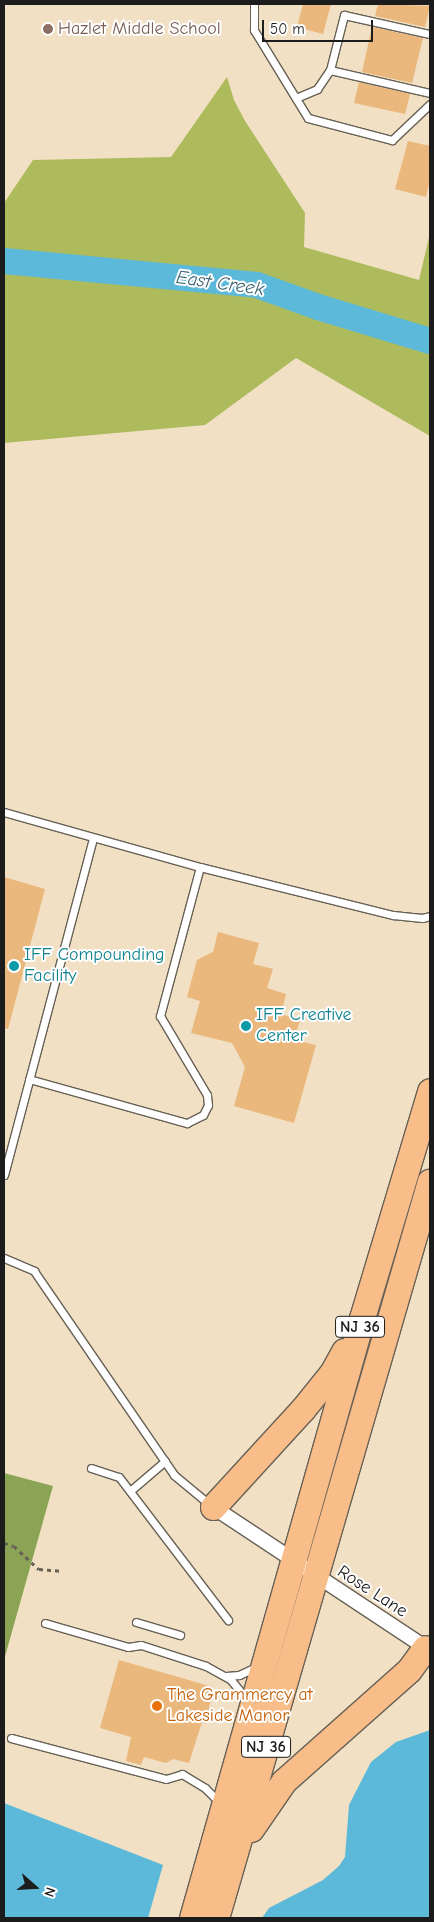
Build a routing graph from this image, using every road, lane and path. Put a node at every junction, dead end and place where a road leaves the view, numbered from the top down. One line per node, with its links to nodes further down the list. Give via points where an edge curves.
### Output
1 (254, 4): 5 (lane, via 254,30)
2 (430, 34): 3 (lane, via 344,14)
3 (330, 70): 4 (lane); 5 (lane, via 317,89)
4 (430, 93)
5 (296, 98): 6 (lane, via 308,118 392,140)
6 (430, 104)
7 (4, 812): 8 (lane)
8 (93, 839): 9 (lane); 11 (lane)
9 (200, 867): 10 (lane, via 393,915); 11 (lane, via 160,1016 207,1095 208,1105 203,1115 187,1123)
10 (430, 916)
11 (28, 1079): 13 (lane)
12 (430, 1091): 16 (highway, NJ 36)
13 (4, 1175)
14 (430, 1181): 22 (highway, NJ 36)
15 (4, 1258): 17 (lane, via 34,1271)
16 (362, 1318): 20 (highway, via 332,1373); 22 (highway, NJ 36)
17 (165, 1461): 19 (lane); 20 (lane, via 174,1475)
18 (91, 1468): 19 (lane, via 119,1477)
19 (130, 1491): 24 (lane)
20 (213, 1507): 22 (street, Rose Lane)
21 (4, 1543): 23 (path, via 14,1546 39,1569)
22 (304, 1570): 28 (street, Rose Lane); 29 (highway, NJ 36); 34 (highway, NJ 36)
23 (60, 1571)
24 (228, 1620)
25 (136, 1622): 27 (lane)
26 (45, 1623): 30 (lane, via 128,1647 141,1646 206,1666)
27 (180, 1635)
28 (427, 1649): 34 (highway, via 409,1670 284,1781)
29 (266, 1661): 30 (lane, via 239,1675); 31 (highway, NJ 36)
30 (226, 1676): 31 (lane, via 239,1688)
31 (252, 1708): 33 (highway, NJ 36)
32 (11, 1738): 33 (lane, via 166,1779 182,1774 205,1788)
33 (224, 1807): 35 (highway, NJ 36)
34 (234, 1857): 36 (highway, NJ 36)
35 (192, 1918)
36 (216, 1918)

